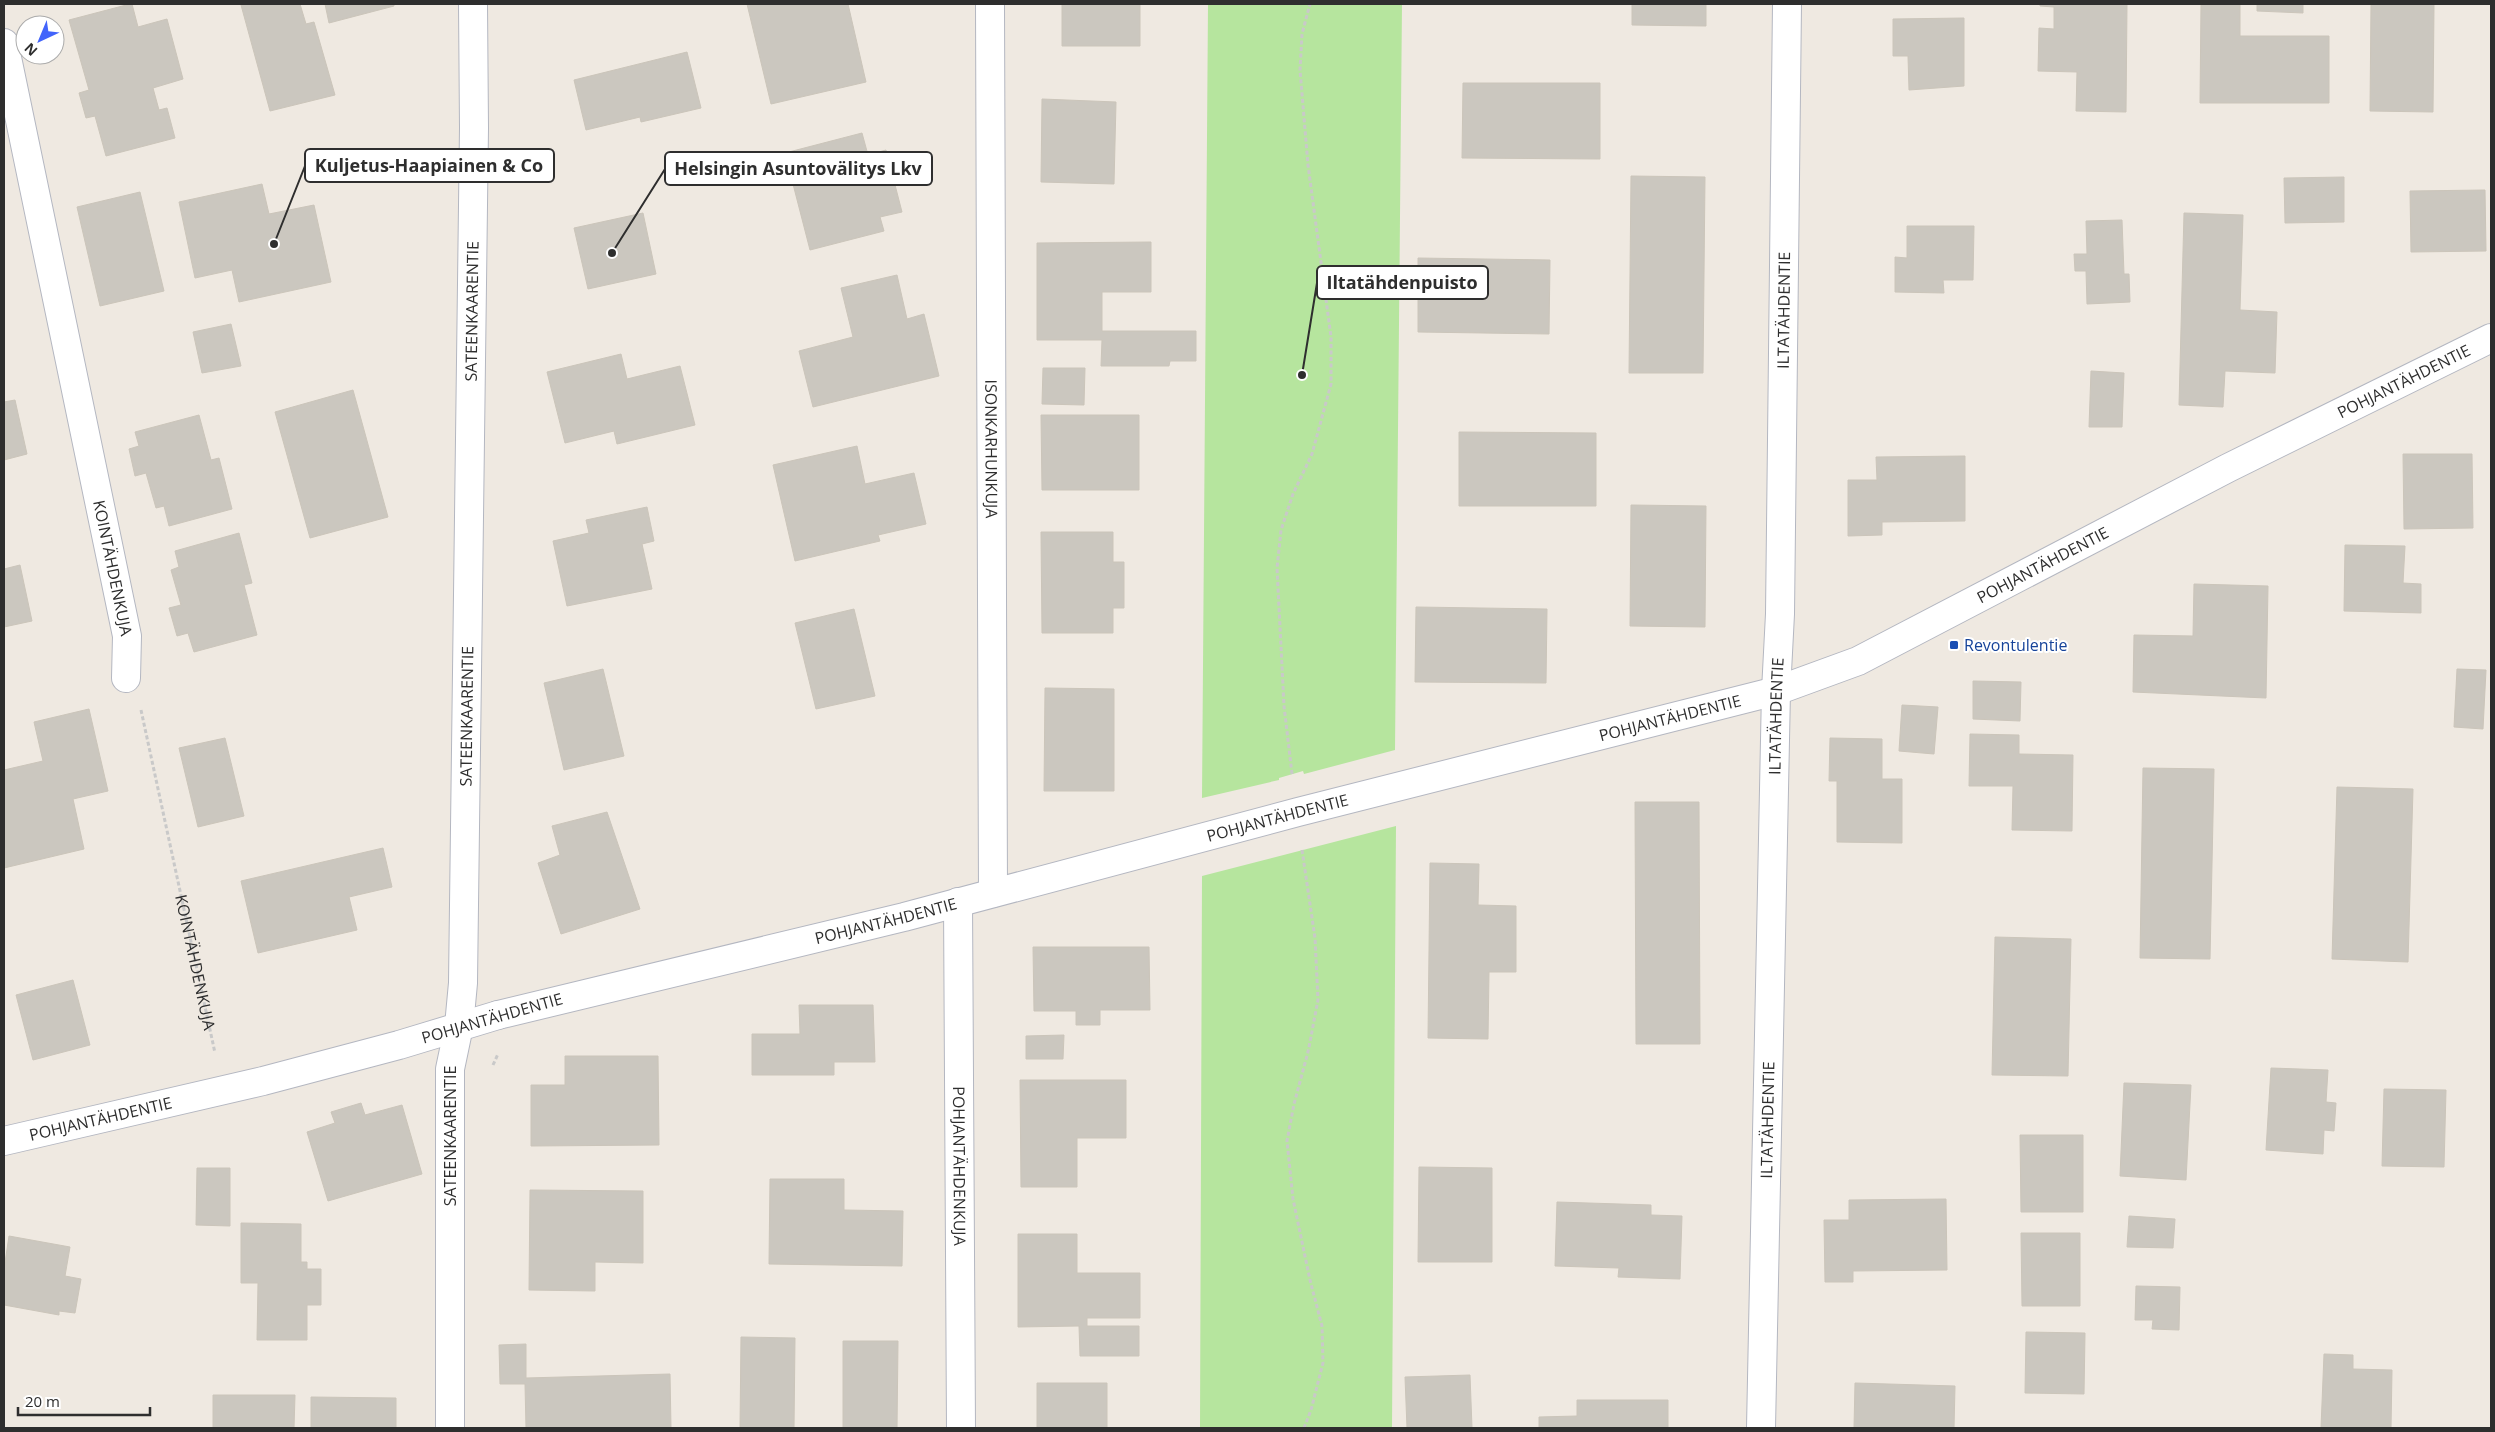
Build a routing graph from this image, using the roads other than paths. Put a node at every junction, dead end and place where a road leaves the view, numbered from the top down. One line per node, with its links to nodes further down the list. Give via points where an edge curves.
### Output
1 (473, 4): 10 (street, SATEENKAARENTIE, via 463,983)
2 (990, 4): 8 (street, ISONKARHUNKUJA)
3 (1787, 4): 7 (street, ILTATÄHDENTIE, via 1780,614)
4 (4, 43): 6 (street, KOINTÄHDENKUJA, via 127,636)
5 (2491, 338): 7 (street, POHJANTÄHDENTIE, via 2228,468 1858,662)
6 (126, 678)
7 (1776, 691): 8 (street, POHJANTÄHDENTIE); 14 (street, ILTATÄHDENTIE)
8 (993, 893): 9 (street, POHJANTÄHDENTIE)
9 (958, 902): 10 (street, POHJANTÄHDENTIE); 13 (street, POHJANTÄHDENKUJA)
10 (458, 1026): 11 (street, POHJANTÄHDENTIE, via 223,1091); 12 (street, SATEENKAARENTIE, via 450,1069)
11 (4, 1141)
12 (450, 1428)
13 (961, 1428)
14 (1761, 1428)

